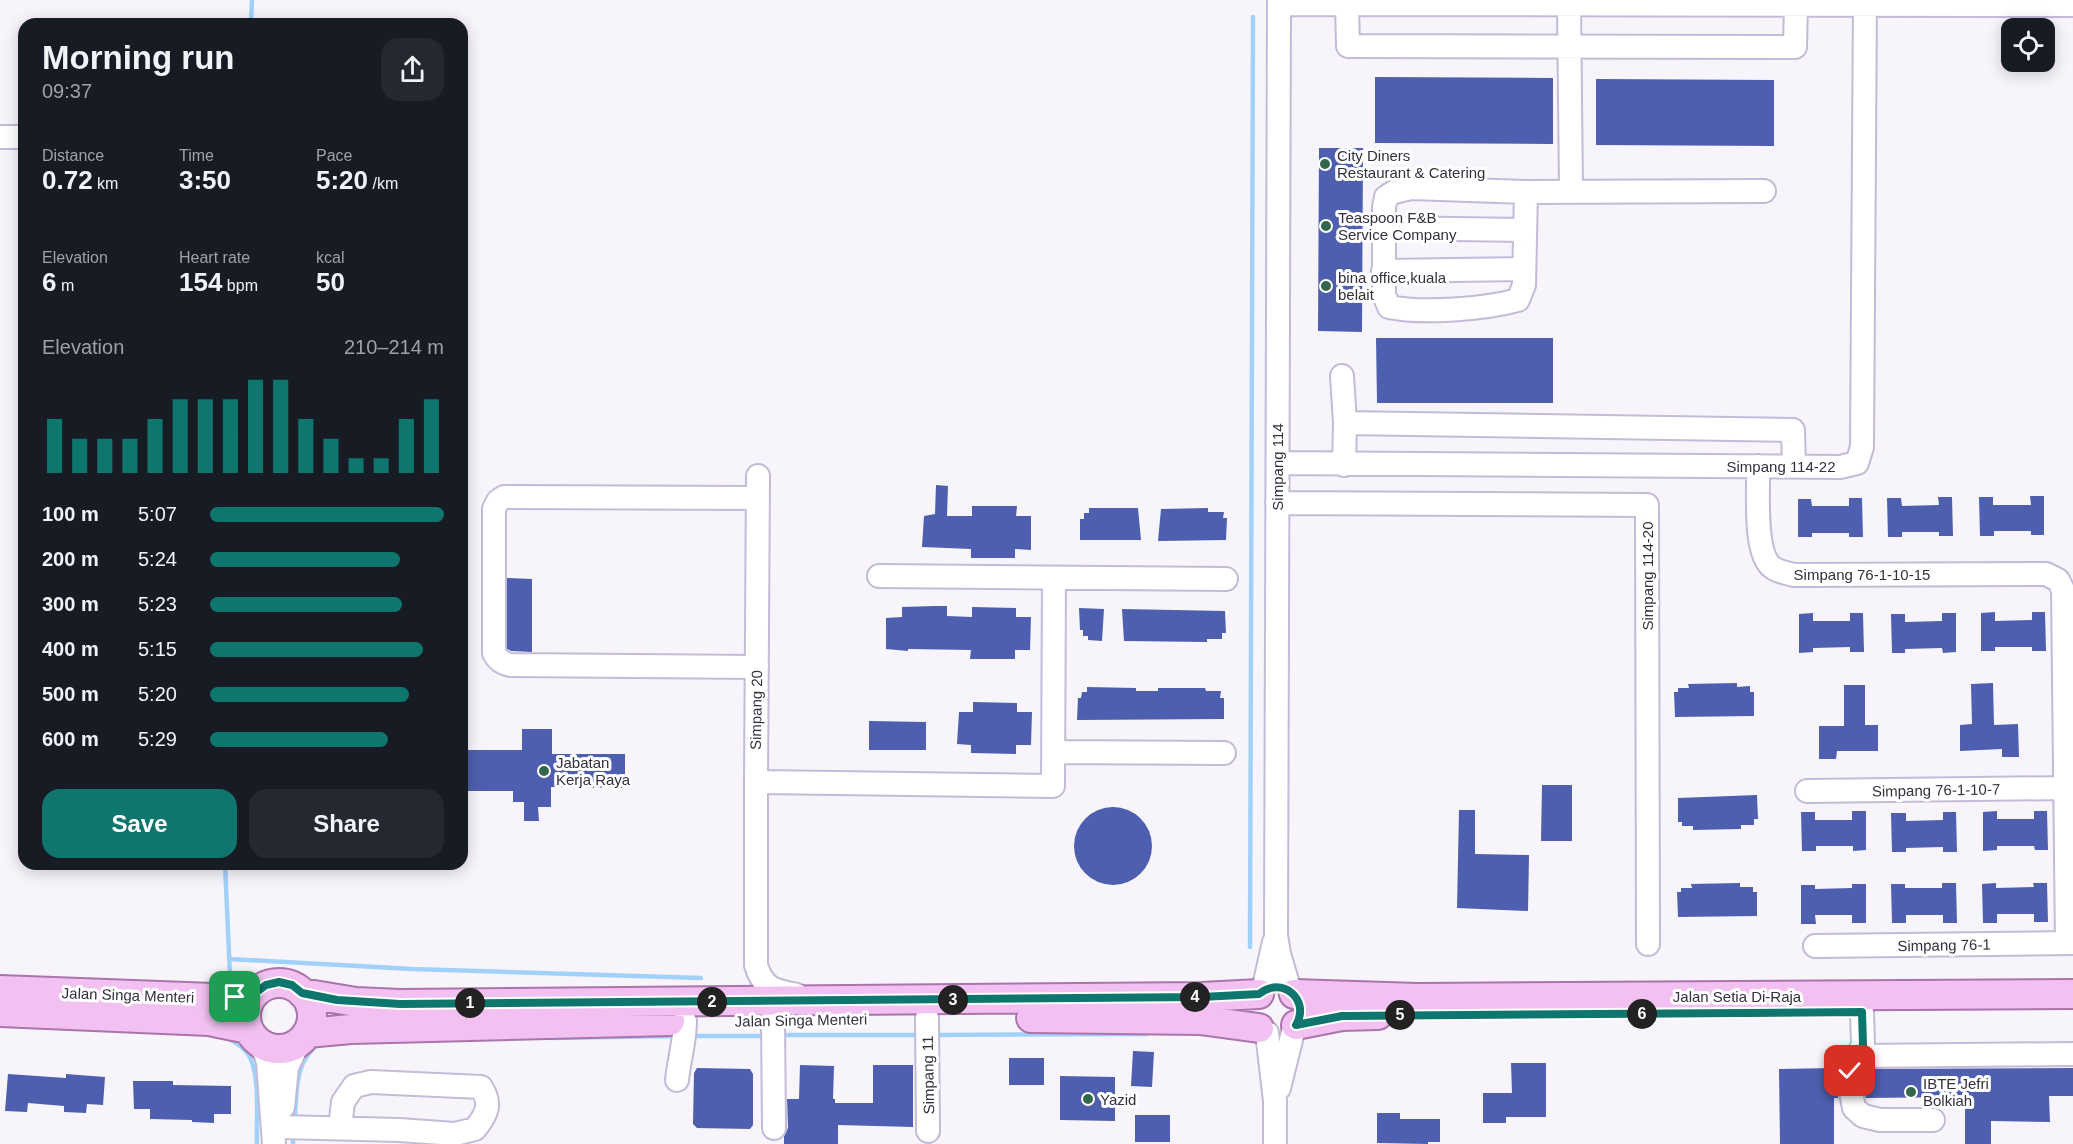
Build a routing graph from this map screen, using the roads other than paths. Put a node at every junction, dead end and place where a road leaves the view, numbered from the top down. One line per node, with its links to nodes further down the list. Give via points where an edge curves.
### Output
1 (1279, 2): 4 (street); 19 (street, Simpang 114)
2 (1865, 2): 3 (street); 6 (street); 22 (street, Simpang 114-22, via 1862,447 1857,463 1840,467)
3 (1796, 3): 5 (street); 7 (street, via 1795,47)
4 (1347, 4): 5 (street); 7 (street, via 1348,46)
5 (1569, 4): 7 (street)
6 (2073, 5)
7 (1569, 47): 12 (street)
8 (0, 137): 9 (street)
9 (18, 137)
10 (1764, 191): 12 (street)
11 (1526, 192): 12 (street); 13 (street, via 1411,188 1394,192 1386,197); 14 (street)
12 (1571, 192)
13 (1384, 228): 14 (street); 16 (street)
14 (1525, 230): 15 (street)
15 (1524, 268): 16 (street); 16 (street, via 1524,285 1518,300 1408,311 1389,307)
16 (1383, 271)
17 (1342, 376): 18 (street)
18 (1345, 423): 20 (street); 22 (street, via 1793,430)
19 (1278, 464): 20 (street, Simpang 114-22); 23 (street, Simpang 114)
20 (1344, 465): 21 (street, Simpang 114-22)
21 (1758, 466): 22 (street, Simpang 114-22); 28 (street, Simpang 76-1-10-15, via 1760,541 1770,567 1780,572 2046,574 2058,580 2063,590)
22 (1794, 466)
23 (1277, 503): 37 (street, Simpang 114-20, via 1647,506); 40 (street, Simpang 114)
24 (879, 576): 25 (street)
25 (1054, 578): 26 (street); 29 (street)
26 (1226, 579)
27 (757, 667): 27 (street, Simpang 20, via 758,487 504,497 498,501 494,509 494,653 503,663); 31 (street, Simpang 20)
28 (2069, 712): 32 (street)
29 (1053, 752): 30 (street); 31 (street, via 1053,786)
30 (1224, 753)
31 (756, 783): 35 (street, Simpang 20)
32 (2065, 788): 33 (street, Simpang 76-1-10-7); 34 (street)
33 (1807, 791)
34 (2070, 870): 36 (street)
35 (755, 943): 44 (street, via 759,975 769,988); 47 (street, via 750,972 744,982)
36 (2070, 943): 38 (street, Simpang 76-1)
37 (1648, 944)
38 (1815, 946)
39 (0, 990): 41 (main road, Jalan Singa Menteri, via 213,998)
40 (1277, 992): 43 (main road, Jalan Setia Di-Raja, via 1417,998); 44 (main road, Jalan Singa Menteri, via 1202,997); 51 (main road, via 1301,1006 1300,1016); 51 (main road, via 1254,1002 1252,1011 1254,1020)
41 (255, 993): 42 (main road, via 279,982); 52 (main road, via 245,1016)
42 (302, 993): 47 (main road, Jalan Singa Menteri, via 356,1002); 53 (main road, via 312,1012 312,1023)
43 (2073, 994)
44 (832, 1001): 47 (main road, Jalan Singa Menteri)
45 (2073, 1011): 48 (main road, Jalan Setia Di-Raja)
46 (0, 1012): 52 (main road, Jalan Singa Menteri, via 209,1021)
47 (689, 1012): 50 (main road, Jalan Singa Menteri); 53 (main road, Jalan Singa Menteri, via 351,1029); 56 (street)
48 (1862, 1012): 51 (main road, Jalan Setia Di-Raja, via 1342,1016); 55 (street, via 1863,1045)
49 (927, 1018): 50 (main road, Jalan Singa Menteri); 51 (main road, Jalan Singa Menteri, via 1200,1020); 60 (street, Simpang 11)
50 (773, 1020): 59 (street)
51 (1279, 1029): 62 (street)
52 (251, 1034): 53 (main road, via 265,1046 276,1049 288,1048); 61 (street, via 268,1062)
53 (303, 1038): 61 (street, via 287,1067)
54 (2073, 1054): 55 (street)
55 (1857, 1056): 57 (street, via 1850,1071 1851,1092 1854,1108 1863,1116 1880,1120)
56 (677, 1080)
57 (1933, 1120)
58 (340, 1128): 58 (street, via 455,1134 475,1129 486,1115 487,1097 481,1087 371,1082 354,1086 343,1102); 61 (street)
59 (774, 1128)
60 (928, 1131)
61 (278, 1138)
62 (1275, 1144)

